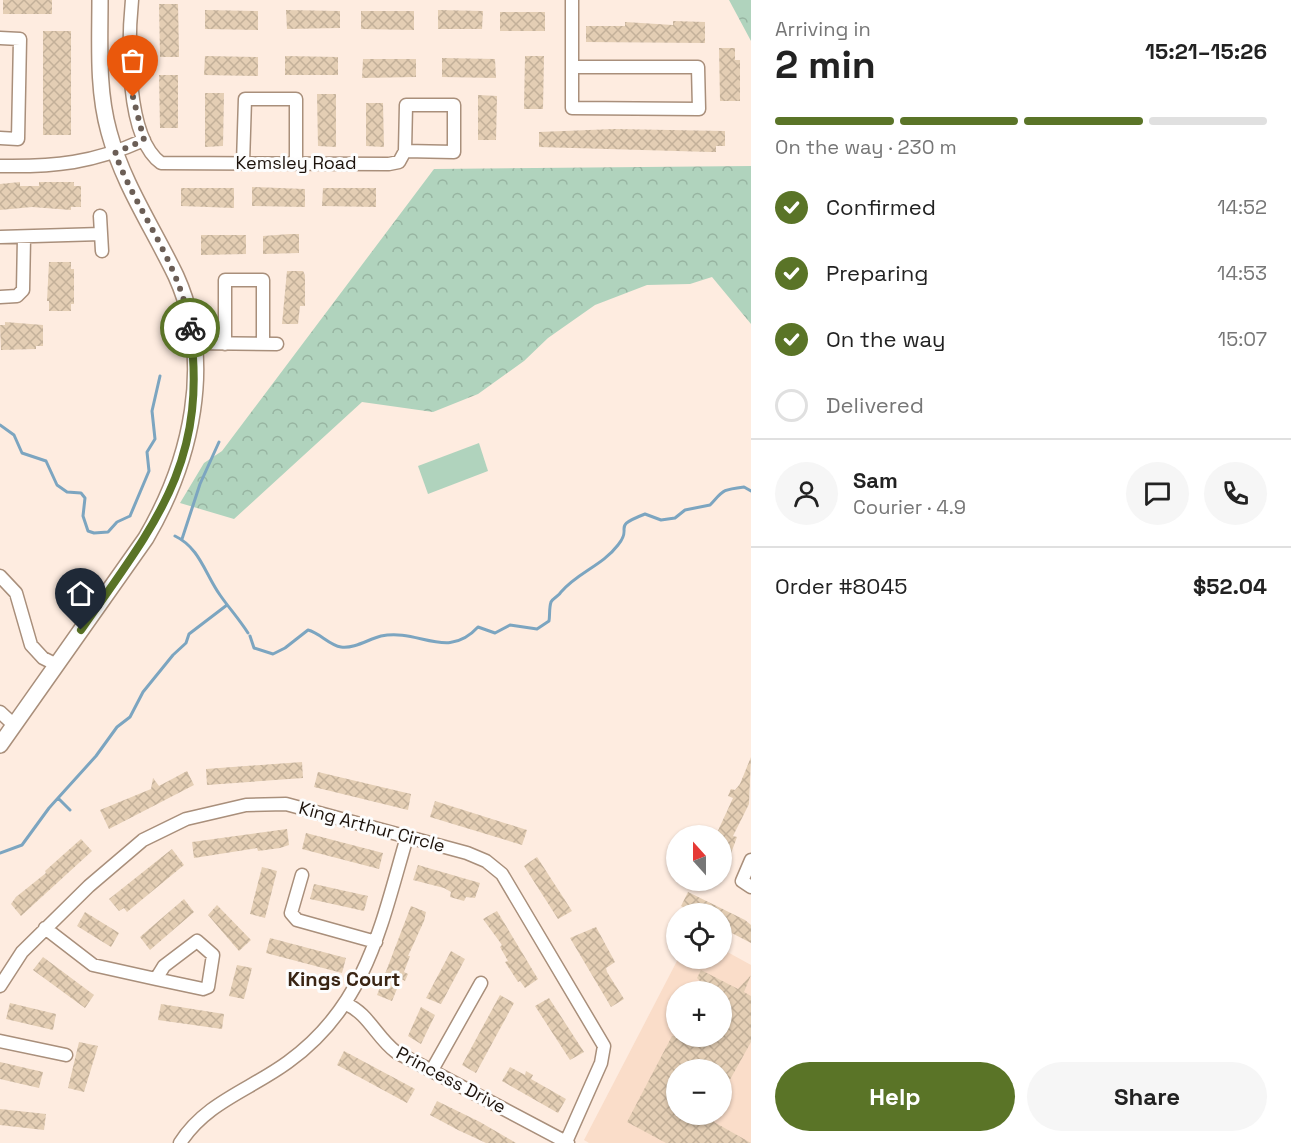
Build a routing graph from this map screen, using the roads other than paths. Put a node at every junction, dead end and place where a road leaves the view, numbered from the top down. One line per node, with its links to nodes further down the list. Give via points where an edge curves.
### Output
1 (100, 0): 9 (street, via 102,94)
2 (132, 0): 7 (street, via 133,97)
3 (572, 0): 5 (street)
4 (0, 38): 6 (street, via 20,39 18,139)
5 (572, 67): 5 (street, via 698,67 699,109 572,108)
6 (0, 138)
7 (144, 140): 9 (street); 10 (street, Kemsley Road, via 150,155 160,163)
8 (405, 151): 8 (street, via 454,152 454,105 406,105); 11 (street, Kemsley Road, via 399,162 389,164)
9 (115, 153): 12 (street, via 64,165); 19 (street, via 177,279)
10 (243, 163): 11 (street, Kemsley Road); 11 (street, via 244,99 296,99)
11 (296, 163)
12 (0, 166)
13 (100, 216): 14 (street)
14 (101, 234): 16 (street); 17 (street)
15 (0, 237): 16 (street)
16 (24, 238): 18 (street, via 22,292)
17 (102, 251)
18 (0, 297)
19 (192, 343): 20 (street); 24 (street, via 195,378 191,423 172,488 146,538)
20 (225, 344): 21 (street); 21 (street, via 225,280 263,280)
21 (263, 344): 22 (street)
22 (277, 344)
23 (0, 576): 24 (street, via 16,593 31,645)
24 (57, 665): 26 (street)
25 (0, 712): 26 (street)
26 (14, 725): 27 (street)
27 (0, 745)
28 (407, 837): 32 (street, King Arthur Circle, via 286,804 246,805 186,819 143,840); 33 (street); 41 (street, King Arthur Circle, via 479,857 502,874 601,1038 601,1063)
29 (751, 860): 31 (street, via 742,881)
30 (302, 874): 33 (street, via 291,913 297,920)
31 (751, 887)
32 (45, 928): 34 (street, via 93,965); 36 (street, King Arthur Circle, via 22,952)
33 (376, 942): 37 (street, via 366,970)
34 (156, 979): 34 (street, via 208,987 213,955 197,941 164,966)
35 (481, 983): 40 (street)
36 (0, 986)
37 (346, 1004): 40 (street, Princess Drive, via 360,1011 386,1045); 42 (street, via 304,1050 208,1111)
38 (0, 1041): 39 (street)
39 (66, 1055)
40 (432, 1070): 41 (street, Princess Drive)
41 (567, 1142)
42 (180, 1143)

